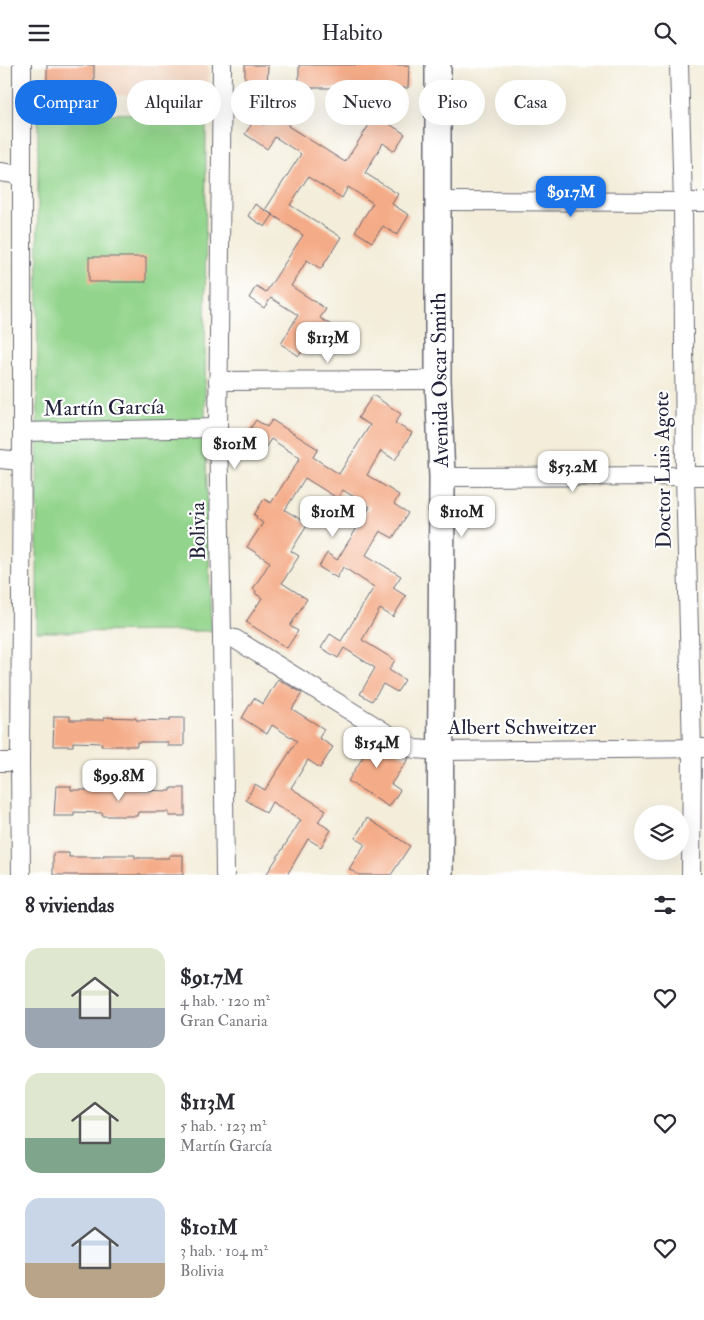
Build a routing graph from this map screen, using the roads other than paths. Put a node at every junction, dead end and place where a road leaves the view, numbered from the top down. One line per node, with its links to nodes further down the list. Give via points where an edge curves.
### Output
1 (22, 65): 6 (street)
2 (222, 65): 11 (street, Bolivia)
3 (438, 65): 7 (main road, Avenida Oscar Smith)
4 (679, 65): 9 (street, Doctor Luis Agote)
5 (0, 172): 6 (street)
6 (21, 175): 13 (street)
7 (438, 201): 9 (street); 10 (main road, Avenida Oscar Smith)
8 (704, 202): 9 (street)
9 (682, 203): 16 (street, Doctor Luis Agote)
10 (438, 380): 11 (street); 18 (main road, Avenida Oscar Smith)
11 (218, 381): 12 (street, Bolivia)
12 (218, 428): 13 (street, Martín García); 19 (street, Bolivia)
13 (22, 432): 15 (street)
14 (0, 459): 15 (street)
15 (21, 461): 23 (street)
16 (685, 476): 17 (street); 18 (street); 20 (street, Doctor Luis Agote)
17 (704, 476)
18 (442, 477): 21 (main road, Avenida Oscar Smith)
19 (222, 636): 21 (street, Albert Schweitzer, via 235,639 402,743 415,749); 25 (street, Bolivia)
20 (698, 749): 21 (street, Albert Schweitzer); 27 (street, Doctor Luis Agote)
21 (441, 751): 26 (main road, Avenida Oscar Smith)
22 (0, 762): 23 (street)
23 (20, 762): 24 (street)
24 (22, 875)
25 (225, 875)
26 (440, 875)
27 (691, 875)

